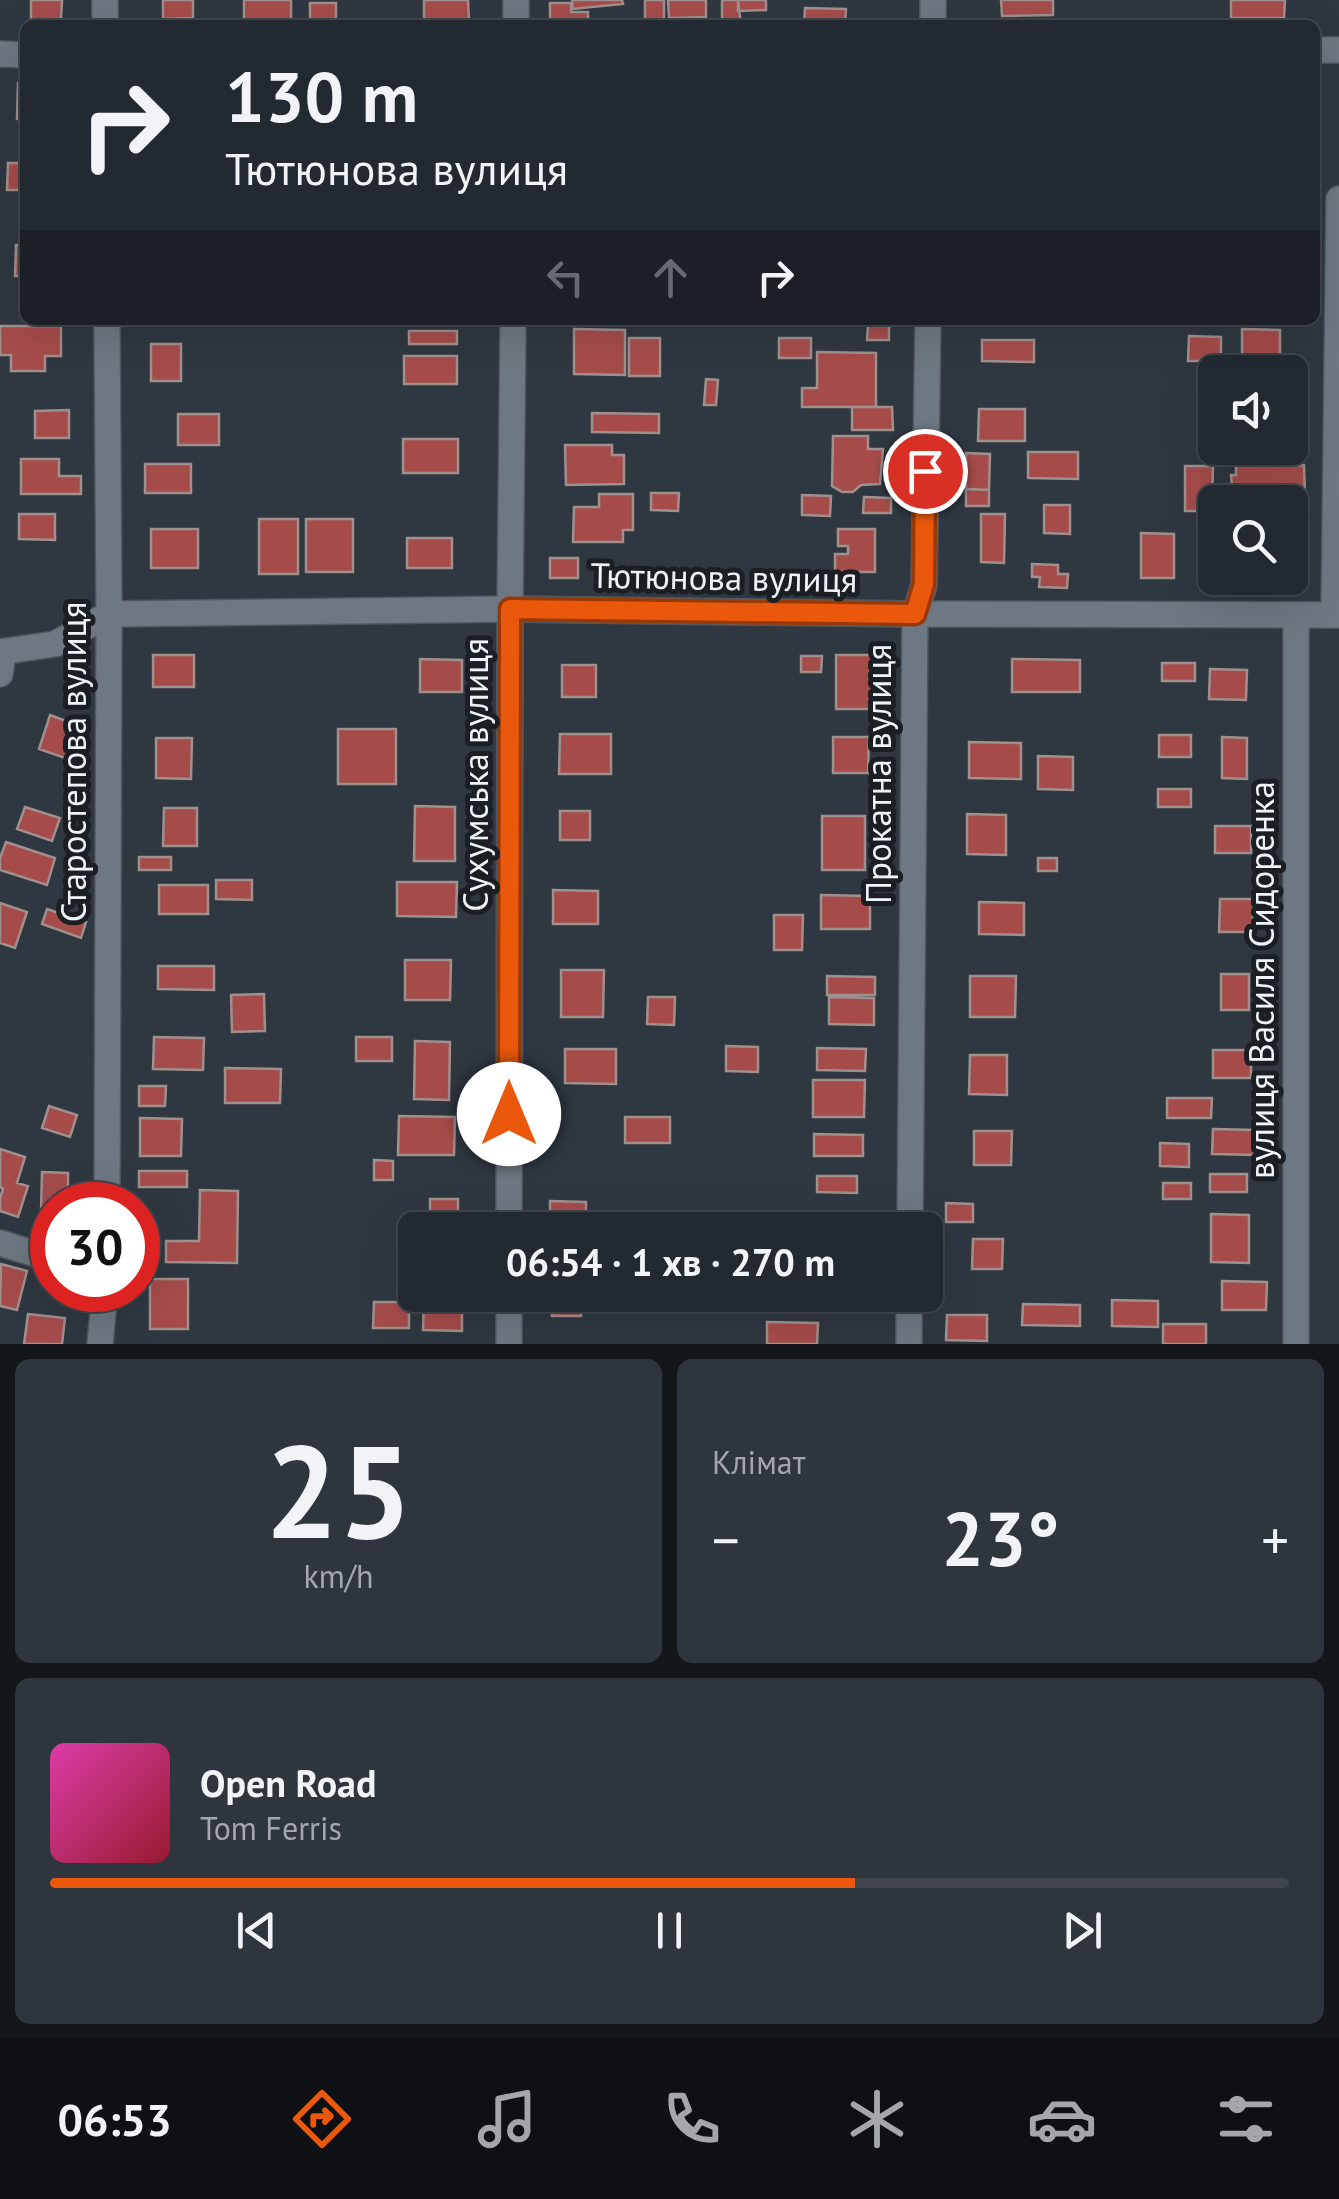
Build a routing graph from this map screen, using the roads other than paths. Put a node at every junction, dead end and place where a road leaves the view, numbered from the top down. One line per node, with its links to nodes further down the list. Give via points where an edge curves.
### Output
1 (1339, 199): 8 (street)
2 (107, 325): 6 (street, Старостепова вулиця)
3 (513, 325): 5 (street, Сухумська вулиця)
4 (928, 325): 7 (street, Прокатна вулиця, via 924,584)
5 (510, 609): 6 (street, Тютюнова вулиця); 7 (street, Тютюнова вулиця); 12 (street, Сухумська вулиця)
6 (109, 614): 10 (street, via 55,644); 11 (street, Старостепова вулиця)
7 (915, 614): 9 (street, Тютюнова вулиця); 13 (street, Прокатна вулиця)
8 (1336, 615): 9 (street, Тютюнова вулиця)
9 (1296, 616): 22 (street, вулиця Василя Сидоренка)
10 (1, 660)
11 (107, 1182)
12 (509, 1212)
13 (910, 1212)
14 (0, 1243): 15 (street)
15 (30, 1252)
16 (103, 1312): 19 (street)
17 (509, 1312): 20 (street)
18 (910, 1312): 21 (street)
19 (100, 1344)
20 (509, 1344)
21 (909, 1344)
22 (1296, 1344)

